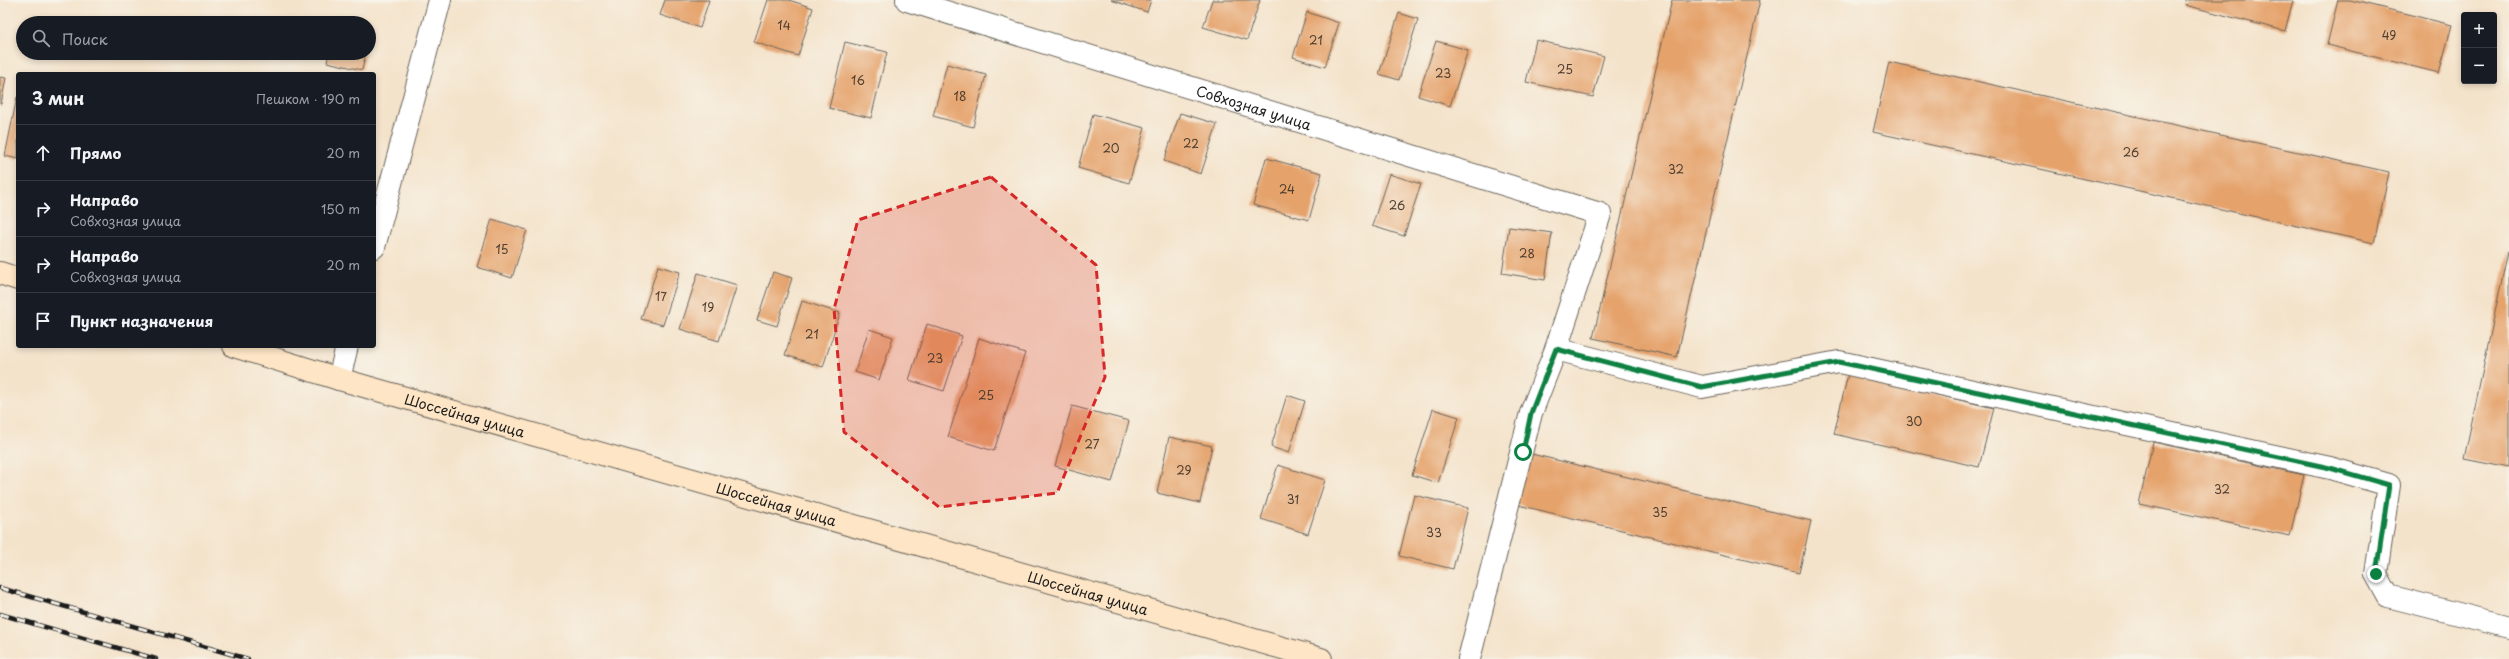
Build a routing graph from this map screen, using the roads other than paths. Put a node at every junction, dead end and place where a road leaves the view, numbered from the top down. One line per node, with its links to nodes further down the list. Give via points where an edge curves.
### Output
1 (440, 0): 3 (street)
2 (907, 0): 8 (street, Совхозная улица, via 1600,214)
3 (376, 240)
4 (0, 273): 5 (street)
5 (16, 278)
6 (240, 348): 9 (street, Шоссейная улица)
7 (347, 348): 9 (street)
8 (1556, 349): 10 (street, via 1702,387 1839,362 2345,472 2389,485 2376,574 2388,596); 12 (street, via 1531,413)
9 (339, 379): 11 (street, Шоссейная улица)
10 (2509, 627)
11 (1321, 659)
12 (1469, 659)

